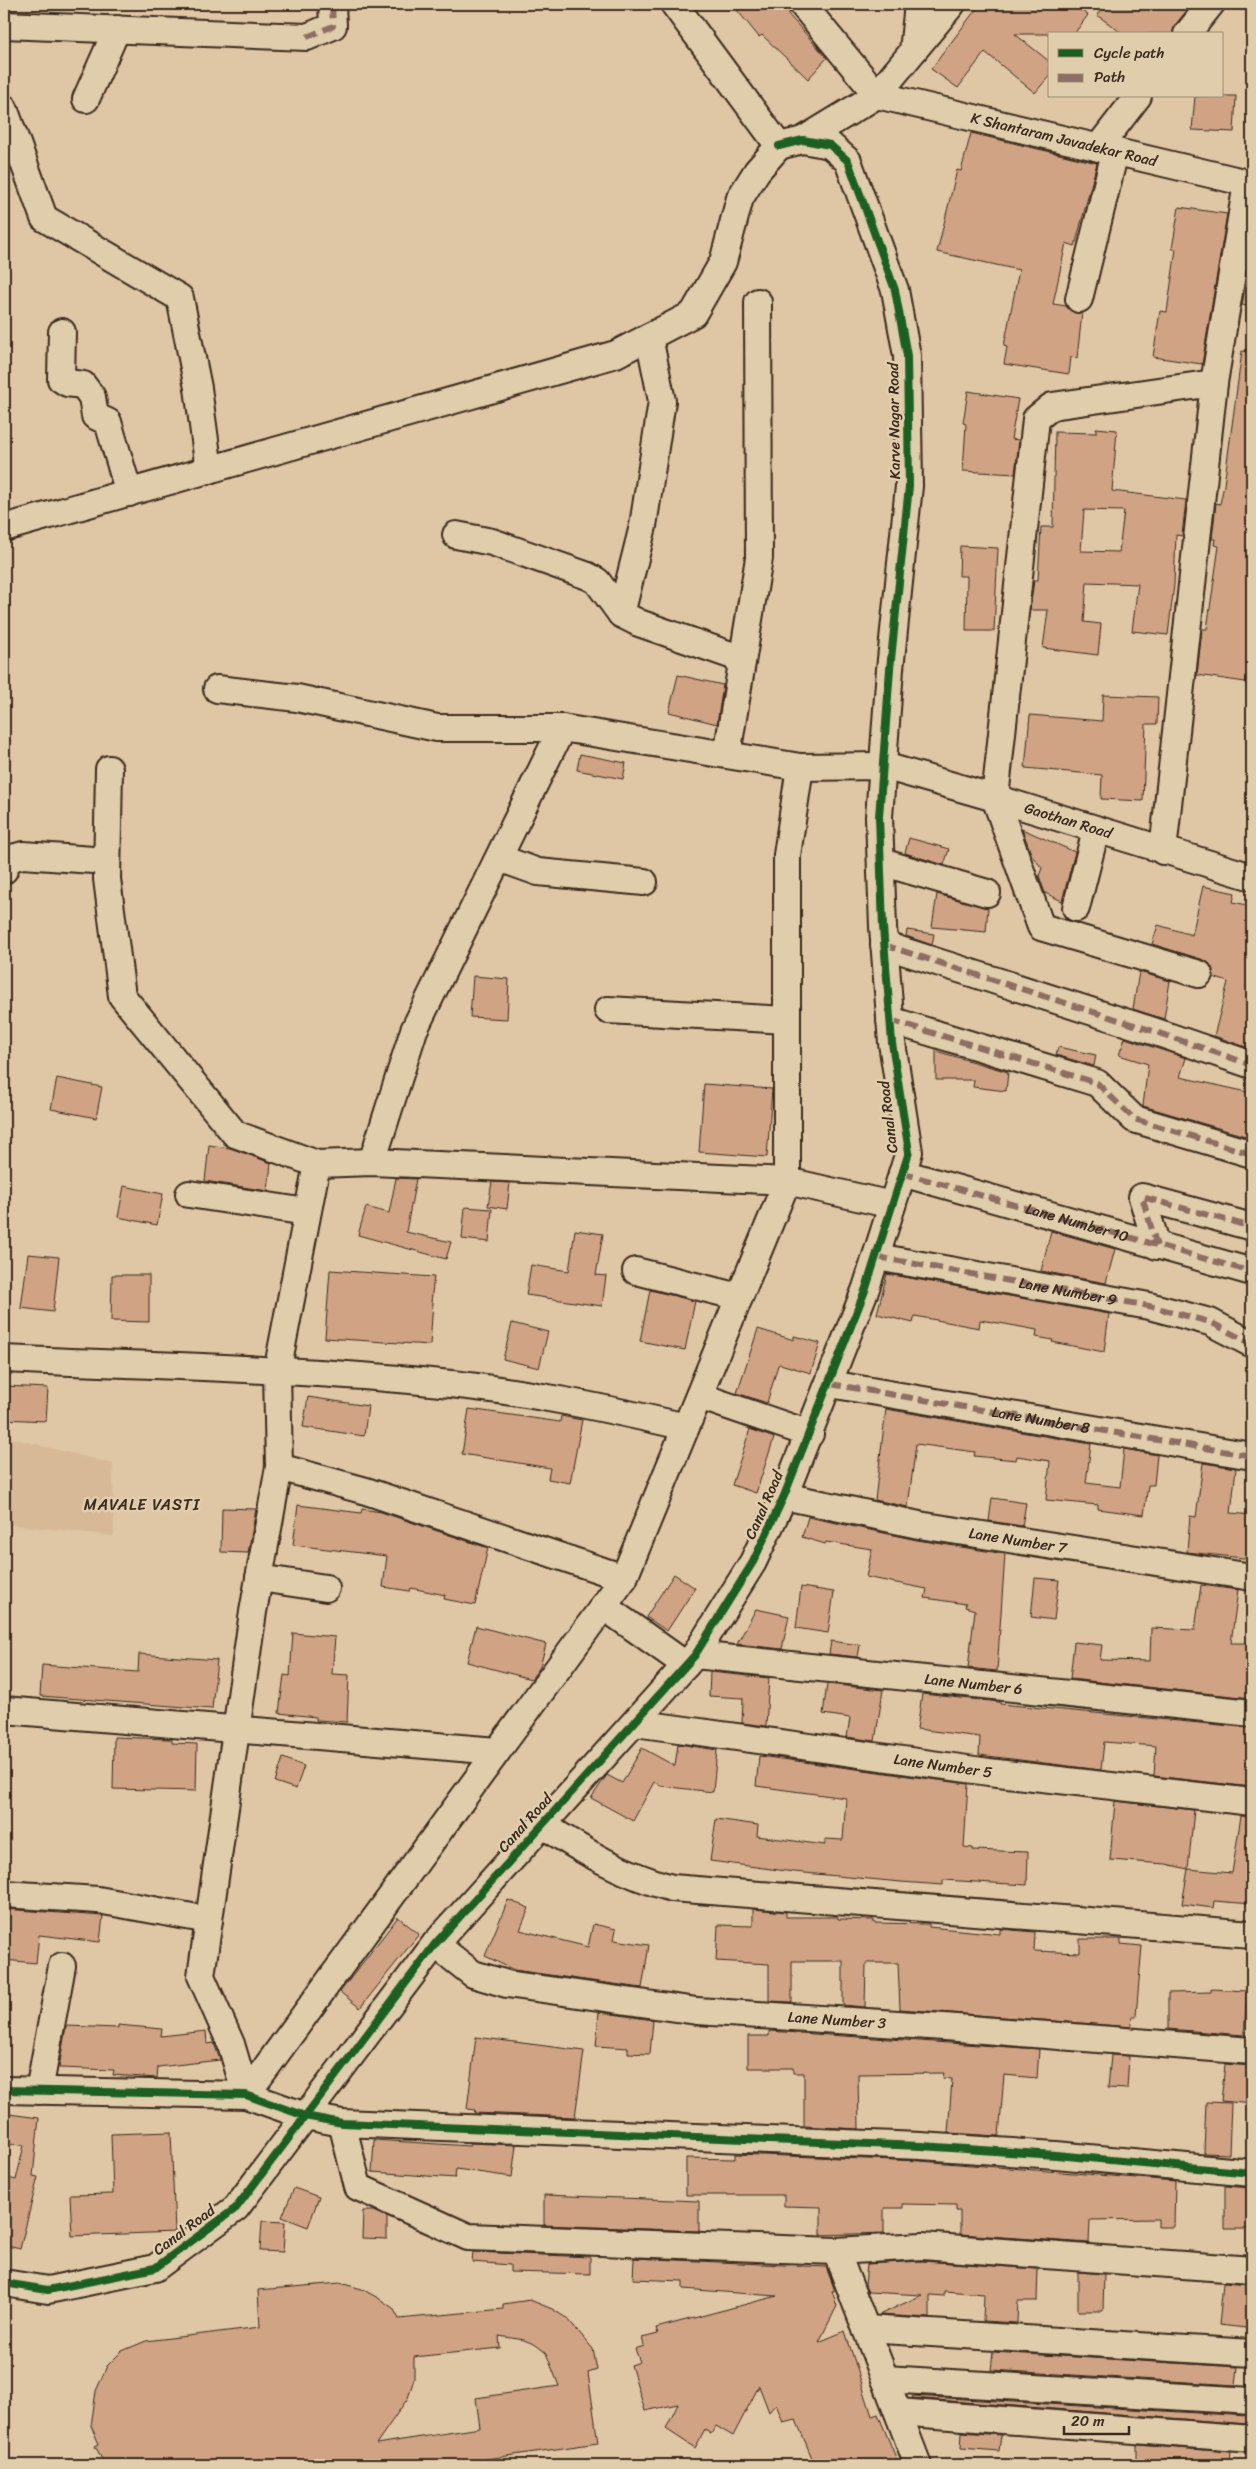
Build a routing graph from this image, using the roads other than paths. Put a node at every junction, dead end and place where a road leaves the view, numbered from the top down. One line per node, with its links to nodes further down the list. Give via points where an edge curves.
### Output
1 (332, 4): 8 (street, via 333,26 307,37)
2 (674, 4): 15 (street)
3 (802, 4): 11 (street)
4 (918, 4): 10 (street)
5 (952, 4): 10 (street)
6 (1211, 4): 9 (street)
7 (4, 25): 8 (street)
8 (117, 29): 13 (street)
9 (1190, 32)
10 (913, 51): 11 (street)
11 (877, 95): 15 (street); 16 (street, K Shantaram Javadekar Road)
12 (1137, 98): 16 (street)
13 (86, 99)
14 (4, 108): 23 (street, via 44,218 180,298 198,388)
15 (791, 143): 21 (street, via 757,171 740,198 723,262 693,314); 32 (street, Karve Nagar Road, via 830,145 848,161 895,290 907,356 908,486)
16 (1106, 150): 17 (street, K Shantaram Javadekar Road); 18 (street)
17 (1249, 184): 22 (street)
18 (1079, 299)
19 (758, 302): 28 (street, via 759,558)
20 (62, 332): 24 (street, via 61,379 83,385 92,397 95,416 108,422)
21 (649, 337): 23 (street, via 616,354); 27 (street, via 662,401 643,526)
22 (1214, 383): 35 (street, via 1052,406 1036,419); 37 (street)
23 (209, 470): 24 (street)
24 (129, 492): 25 (street)
25 (4, 528)
26 (456, 535): 27 (street, via 492,542 588,576 597,582)
27 (621, 614): 28 (street)
28 (742, 659): 31 (street)
29 (217, 689): 30 (street, Gaothan Road, via 297,698 437,728)
30 (562, 728): 31 (street, Gaothan Road); 38 (street)
31 (727, 755): 33 (street, Gaothan Road)
32 (884, 766): 33 (street, Gaothan Road); 35 (street, Gaothan Road); 40 (street, Canal Road, via 879,817)
33 (800, 767): 49 (street, via 786,855)
34 (109, 769): 39 (street)
35 (995, 798): 36 (street, Gaothan Road); 47 (street, via 1041,927)
36 (1096, 830): 37 (street, Gaothan Road); 45 (street)
37 (1164, 851): 42 (street, Gaothan Road)
38 (499, 858): 43 (street, via 538,872); 53 (street, via 414,1030)
39 (107, 860): 41 (street, via 23,855 8,860); 54 (street, via 122,996 235,1134)
40 (881, 862): 44 (street); 46 (street, Canal Road)
41 (4, 870)
42 (1252, 877)
43 (644, 882)
44 (987, 893)
45 (1076, 908)
46 (884, 945): 50 (street, Canal Road); 51 (street)
47 (1199, 974)
48 (608, 1010): 49 (street)
49 (786, 1020): 56 (street)
50 (890, 1020): 52 (street, via 1097,1083 1134,1119); 55 (street, Canal Road, via 909,1152)
51 (1252, 1065)
52 (1252, 1154)
53 (372, 1162): 54 (street); 56 (street)
54 (317, 1164): 59 (street)
55 (902, 1174): 58 (street, Canal Road); 61 (street, Lane Number 10)
56 (786, 1181): 58 (street); 65 (street)
57 (189, 1194): 59 (street)
58 (892, 1205): 62 (street, Canal Road)
59 (307, 1212): 68 (street)
60 (1252, 1227): 61 (street, via 1142,1197)
61 (1157, 1246): 64 (street, Lane Number 10)
62 (877, 1257): 66 (street, Lane Number 9, via 1149,1306 1210,1322); 69 (street, Canal Road)
63 (636, 1271): 65 (street)
64 (1252, 1272)
65 (739, 1297): 70 (street)
66 (1252, 1344)
67 (4, 1359): 68 (street)
68 (277, 1372): 71 (street, via 442,1383 580,1403); 74 (street)
69 (830, 1384): 72 (street, Canal Road); 73 (street, Lane Number 8)
70 (699, 1396): 71 (street); 72 (street)
71 (686, 1427): 77 (street)
72 (810, 1434): 75 (street, Canal Road)
73 (1252, 1456)
74 (279, 1467): 76 (street); 77 (street, via 366,1491)
75 (784, 1496): 78 (street, Lane Number 7, via 918,1525); 81 (street, Canal Road, via 753,1562)
76 (259, 1578): 79 (street); 85 (street)
77 (624, 1578): 80 (street)
78 (1252, 1578)
79 (326, 1588)
80 (603, 1606): 81 (street); 86 (street)
81 (690, 1660): 83 (street, Lane Number 6); 84 (street, Canal Road)
82 (4, 1710): 85 (street)
83 (1252, 1713)
84 (635, 1723): 87 (street, Lane Number 5, via 989,1772); 88 (street, Canal Road)
85 (236, 1730): 86 (street); 90 (street)
86 (497, 1752): 97 (street)
87 (1252, 1802)
88 (542, 1824): 91 (street, via 579,1850 649,1882 672,1888); 92 (street, Canal Road)
89 (4, 1894): 90 (street, via 98,1900)
90 (209, 1920): 97 (street, via 201,1976 231,2044)
91 (1252, 1934)
92 (435, 1944): 94 (street, Lane Number 3, via 472,1974 507,1984 697,2012); 98 (street, Canal Road)
93 (62, 1966): 96 (street)
94 (1252, 2051)
95 (4, 2090): 96 (street)
96 (39, 2091): 97 (street)
97 (246, 2095): 98 (street)
98 (305, 2116): 99 (street); 103 (street, Canal Road, via 236,2208 155,2268 48,2290)
99 (342, 2123): 100 (street, via 921,2146); 101 (street, via 358,2187 468,2236)
100 (1252, 2173)
101 (836, 2251): 102 (street, via 922,2246); 104 (street)
102 (1252, 2270)
103 (4, 2283)
104 (866, 2329): 105 (street); 106 (street)
105 (1252, 2353)
106 (885, 2380): 107 (street); 108 (street)
107 (1252, 2401)
108 (898, 2412): 109 (street); 110 (street)
109 (1252, 2439)
110 (918, 2465)

